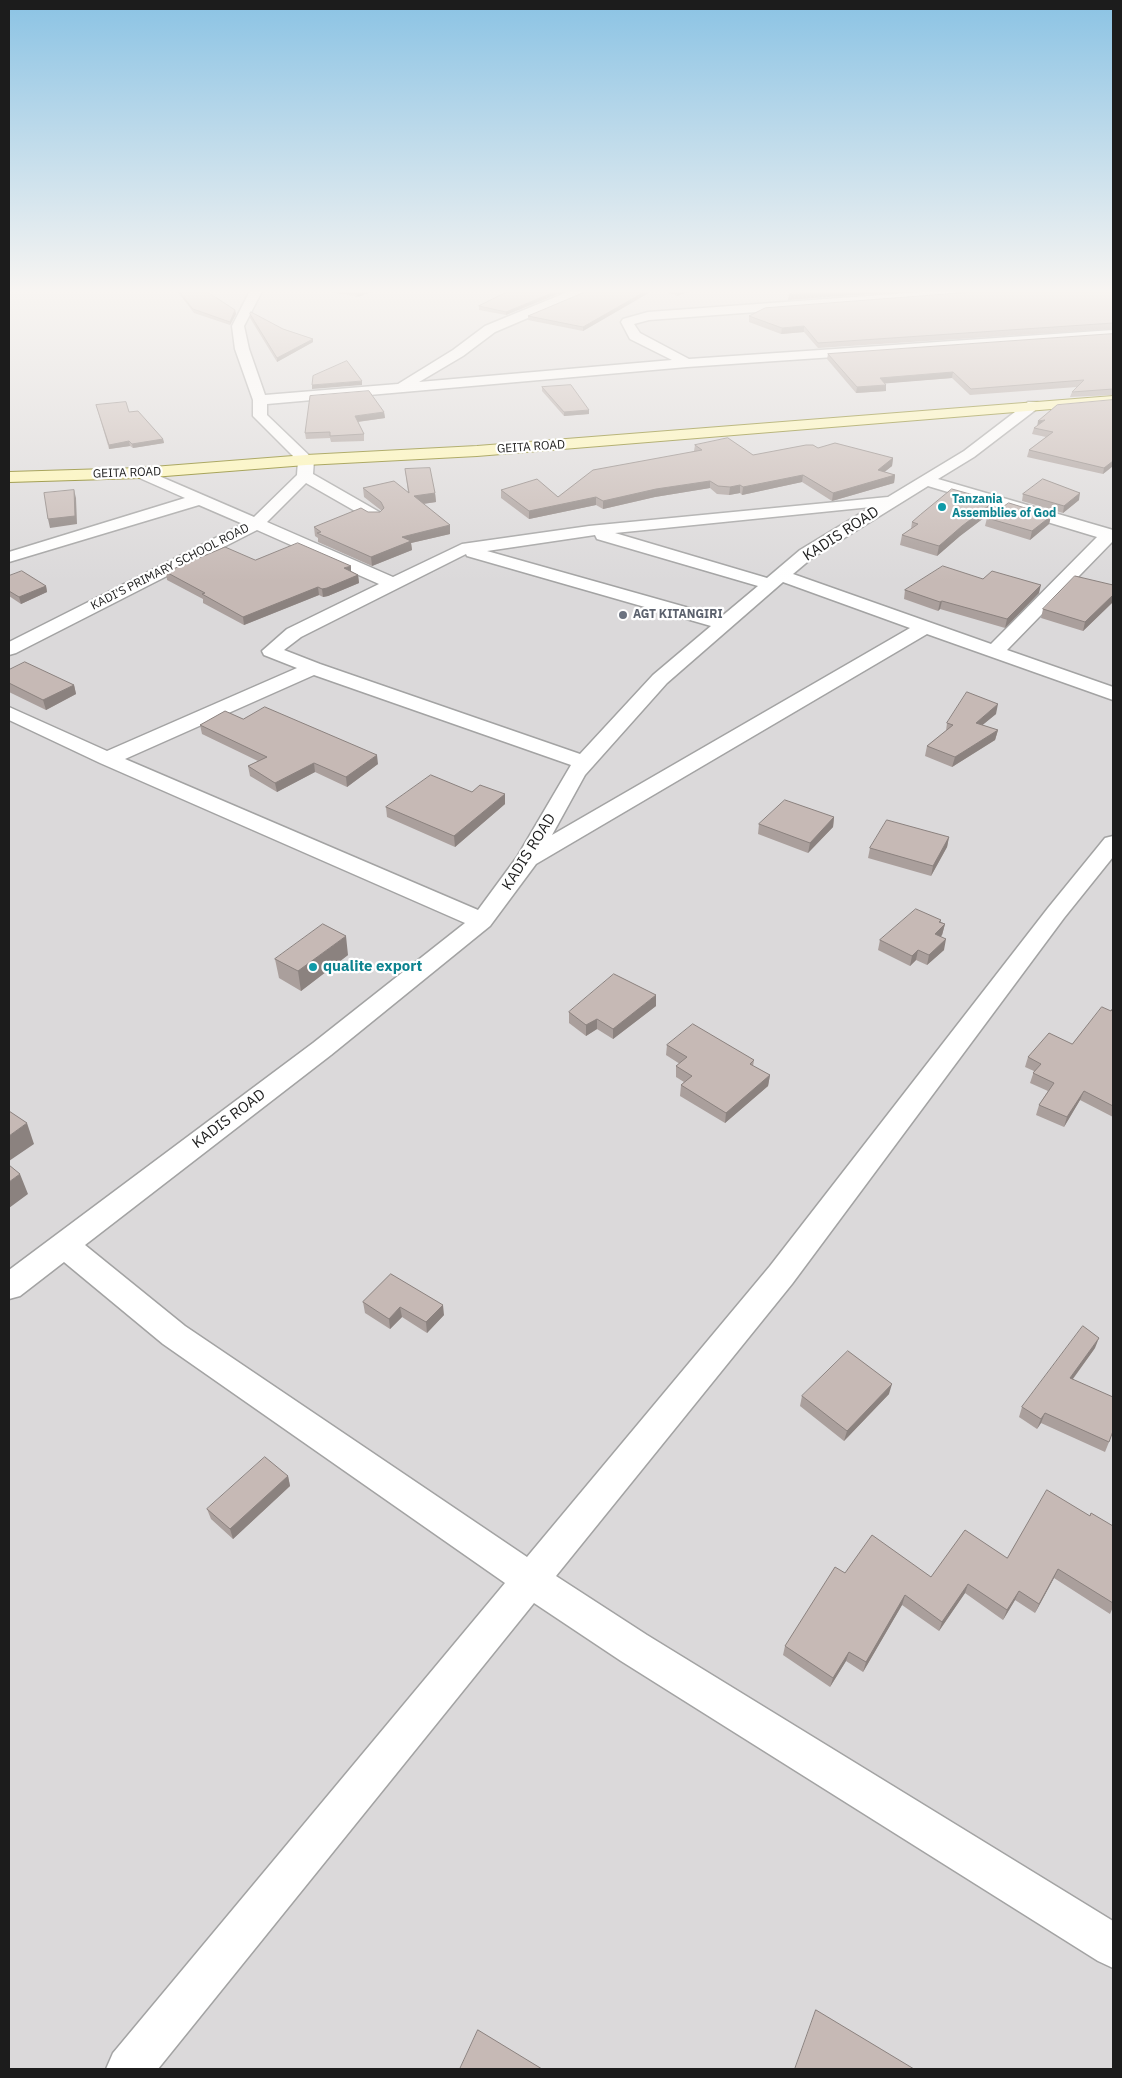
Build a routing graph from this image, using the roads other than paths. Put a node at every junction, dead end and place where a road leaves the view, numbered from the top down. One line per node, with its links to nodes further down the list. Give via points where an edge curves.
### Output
1 (256, 388): 5 (street)
2 (400, 388): 4 (street)
3 (416, 388): 4 (street)
4 (397, 390): 5 (street)
5 (260, 400): 8 (street, via 260,416)
6 (1113, 400): 7 (main road, GEITA ROAD)
7 (1033, 406): 8 (main road, GEITA ROAD); 11 (street, KADIS ROAD, via 969,454)
8 (305, 468): 9 (main road, GEITA ROAD); 14 (street); 15 (street, KADI'S PRIMARY SCHOOL ROAD)
9 (140, 473): 10 (main road, GEITA ROAD); 12 (street)
10 (9, 477)
11 (926, 481): 13 (street, KADIS ROAD); 17 (street)
12 (200, 499): 15 (street); 19 (street)
13 (894, 501): 16 (street); 20 (street, KADIS ROAD, via 806,554)
14 (375, 516)
15 (256, 524): 21 (street); 24 (street, KADI'S PRIMARY SCHOOL ROAD)
16 (589, 531): 18 (street); 20 (street)
17 (1111, 535): 25 (street)
18 (462, 549): 21 (street); 22 (street)
19 (9, 557)
20 (777, 581): 22 (street, KADIS ROAD); 23 (street)
21 (394, 584): 26 (street, via 294,633 271,651)
22 (726, 624): 30 (street, KADIS ROAD, via 660,679)
23 (925, 627): 25 (street); 32 (street)
24 (9, 649)
25 (994, 652): 27 (street)
26 (313, 668): 29 (street); 30 (street)
27 (1113, 694)
28 (9, 713): 29 (street)
29 (107, 759): 33 (street)
30 (585, 763): 32 (street, KADIS ROAD, via 576,772)
31 (1113, 843): 36 (street, via 1056,913 781,1275)
32 (528, 860): 33 (street, KADIS ROAD)
33 (482, 921): 34 (street, KADIS ROAD, via 322,1049)
34 (64, 1245): 35 (street, KADIS ROAD); 36 (street, via 174,1335)
35 (9, 1287)
36 (531, 1580): 37 (street, via 634,1648); 38 (street)
37 (1113, 1946)
38 (129, 2069)

